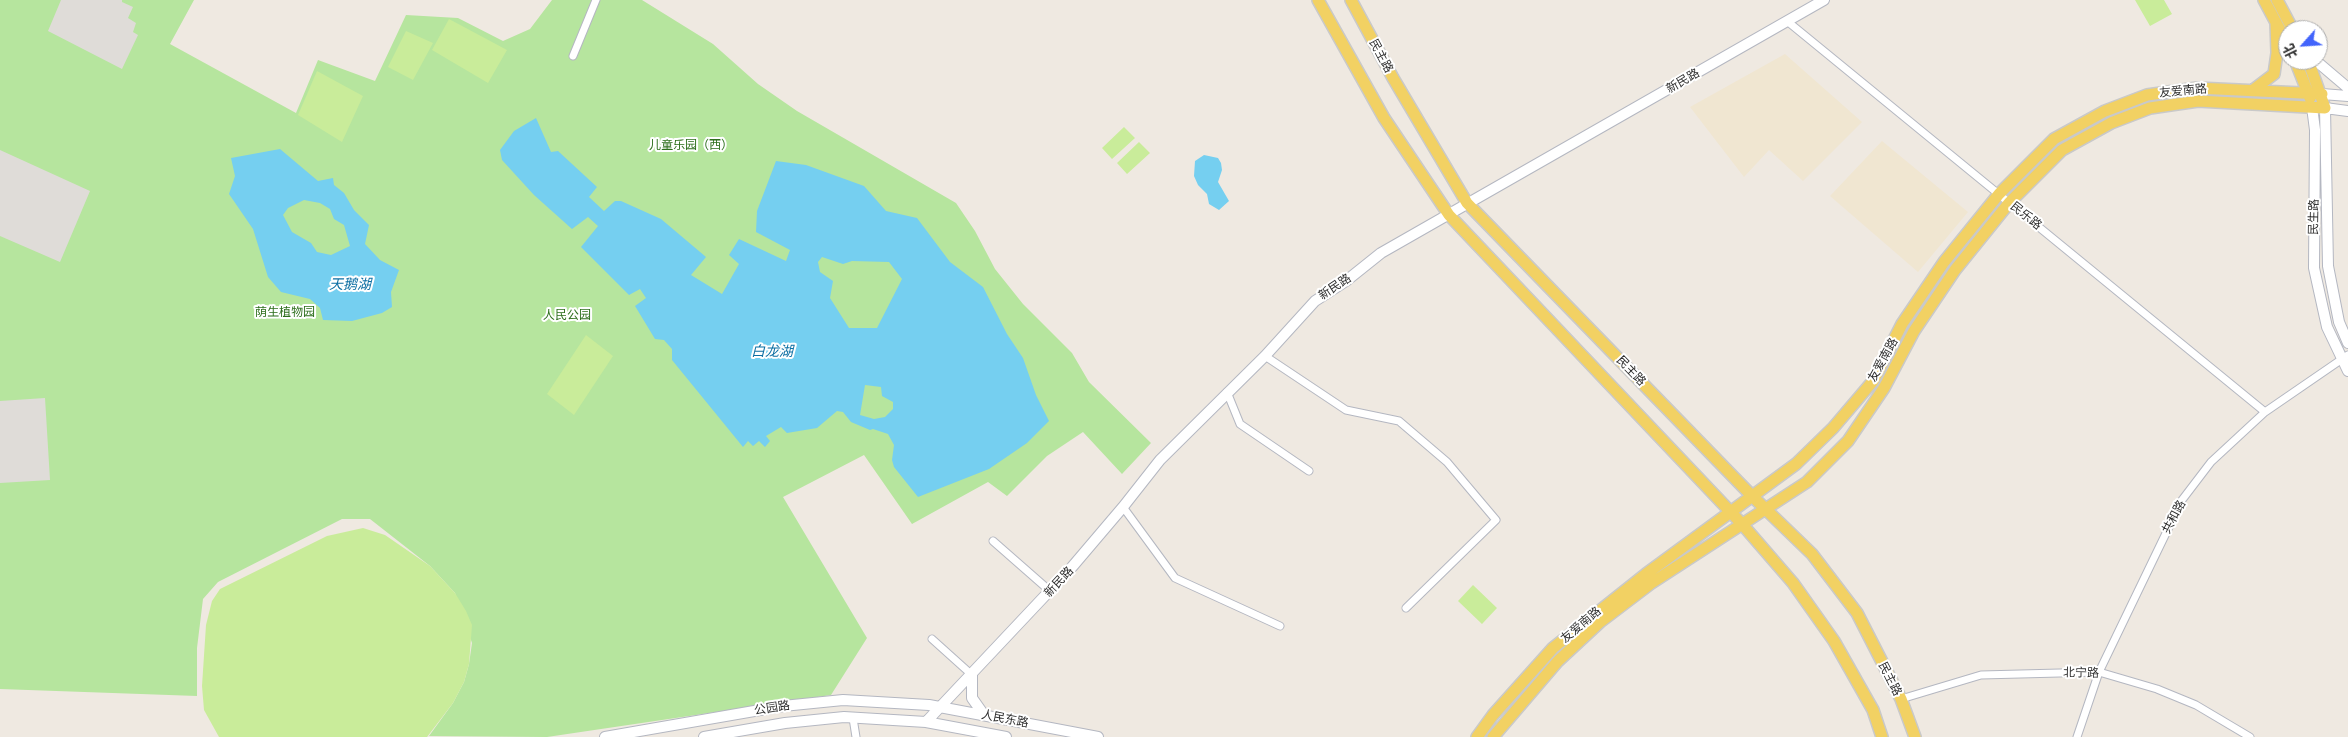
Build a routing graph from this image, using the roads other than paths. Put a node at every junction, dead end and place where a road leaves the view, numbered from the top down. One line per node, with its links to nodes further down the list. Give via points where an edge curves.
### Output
1 (596, 0): 11 (street)
2 (1318, 0): 26 (main road, 民主路, via 1384,118)
3 (1351, 0): 24 (main road, 民主路)
4 (1824, 0): 8 (main road, 新民路)
5 (2264, 0): 9 (main road)
6 (2277, 0): 7 (main road)
7 (2288, 20)
8 (1787, 21): 23 (street, 民乐路); 24 (main road, 新民路)
9 (2276, 23): 10 (main road); 16 (main road, via 2274,74)
10 (2278, 27)
11 (573, 56)
12 (2300, 70): 17 (main road, 民生路)
13 (2312, 70): 18 (main road, 民生路)
14 (2327, 70): 15 (main road)
15 (2348, 88)
16 (2253, 90): 17 (main road, 友爱南路); 23 (main road, 友爱南路, via 2197,88 2147,95 2113,108 2054,139)
17 (2309, 93): 18 (main road, 友爱南路); 20 (main road, 民生路)
18 (2322, 94): 19 (main road); 21 (main road, 民生路)
19 (2348, 96)
20 (2312, 107): 21 (main road, 友爱南路); 25 (main road, 友爱南路, via 2198,101 2150,108 2111,123 2062,150); 29 (main road, 民生路, via 2315,130 2314,268 2327,327)
21 (2325, 108): 22 (main road); 27 (main road, 民生路, via 2328,266 2339,322)
22 (2348, 111)
23 (1999, 194): 25 (street, 民乐路); 34 (main road, 友爱南路, via 1939,270 1902,324 1873,381 1833,428 1796,464)
24 (1467, 203): 26 (main road, 新民路); 34 (main road, 民主路)
25 (2009, 203): 32 (street, 民乐路); 36 (main road, 友爱南路, via 1955,270 1848,441 1807,482)
26 (1449, 215): 28 (main road, 新民路, via 1380,253 1315,301); 37 (main road, 民主路)
27 (2348, 344)
28 (1265, 356): 31 (main road, 新民路); 41 (street, via 1346,410 1399,421 1447,462 1496,520)
29 (2344, 358): 30 (main road, 民生路); 32 (street, 共和路)
30 (2348, 371)
31 (1227, 392): 33 (street, via 1240,424); 35 (main road, 新民路, via 1160,460)
32 (2265, 412): 44 (street, 共和路, via 2211,462 2182,500)
33 (1310, 471)
34 (1752, 496): 36 (main road, 民主路); 37 (main road, 友爱南路)
35 (1123, 507): 40 (main road, 新民路); 42 (street, via 1175,578)
36 (1767, 510): 38 (main road, 友爱南路); 46 (main road, 民主路, via 1812,554 1835,582 1857,614)
37 (1729, 511): 38 (main road, 民主路); 56 (main road, 友爱南路, via 1553,648)
38 (1742, 524): 57 (main road, 友爱南路, via 1650,584 1600,622 1558,661); 58 (main road, 民主路, via 1793,583 1834,641 1873,710)
39 (993, 541): 40 (street)
40 (1050, 591): 45 (main road, 新民路)
41 (1406, 608)
42 (1280, 626)
43 (932, 639): 45 (street)
44 (2099, 672): 46 (street, 北宁路, via 1981,675); 60 (street, 共和路); 61 (street, 北宁路, via 2157,689 2196,705)
45 (972, 675): 47 (main road, 新民路); 48 (main road, via 972,698)
46 (1901, 699): 59 (main road, 民主路)
47 (940, 707): 48 (main road, 人民东路); 50 (main road, 新民路); 51 (main road, 公园路, via 843,700 783,706)
48 (984, 715): 55 (main road, 人民东路)
49 (853, 718): 50 (main road, 公园路); 52 (main road, 公园路, via 785,723); 53 (street)
50 (926, 722): 54 (main road, 人民东路)
51 (605, 737)
52 (704, 737)
53 (856, 737)
54 (1006, 737)
55 (1098, 737)
56 (1477, 737)
57 (1493, 737)
58 (1882, 737)
59 (1915, 737)
60 (2077, 737)
61 (2250, 737)

